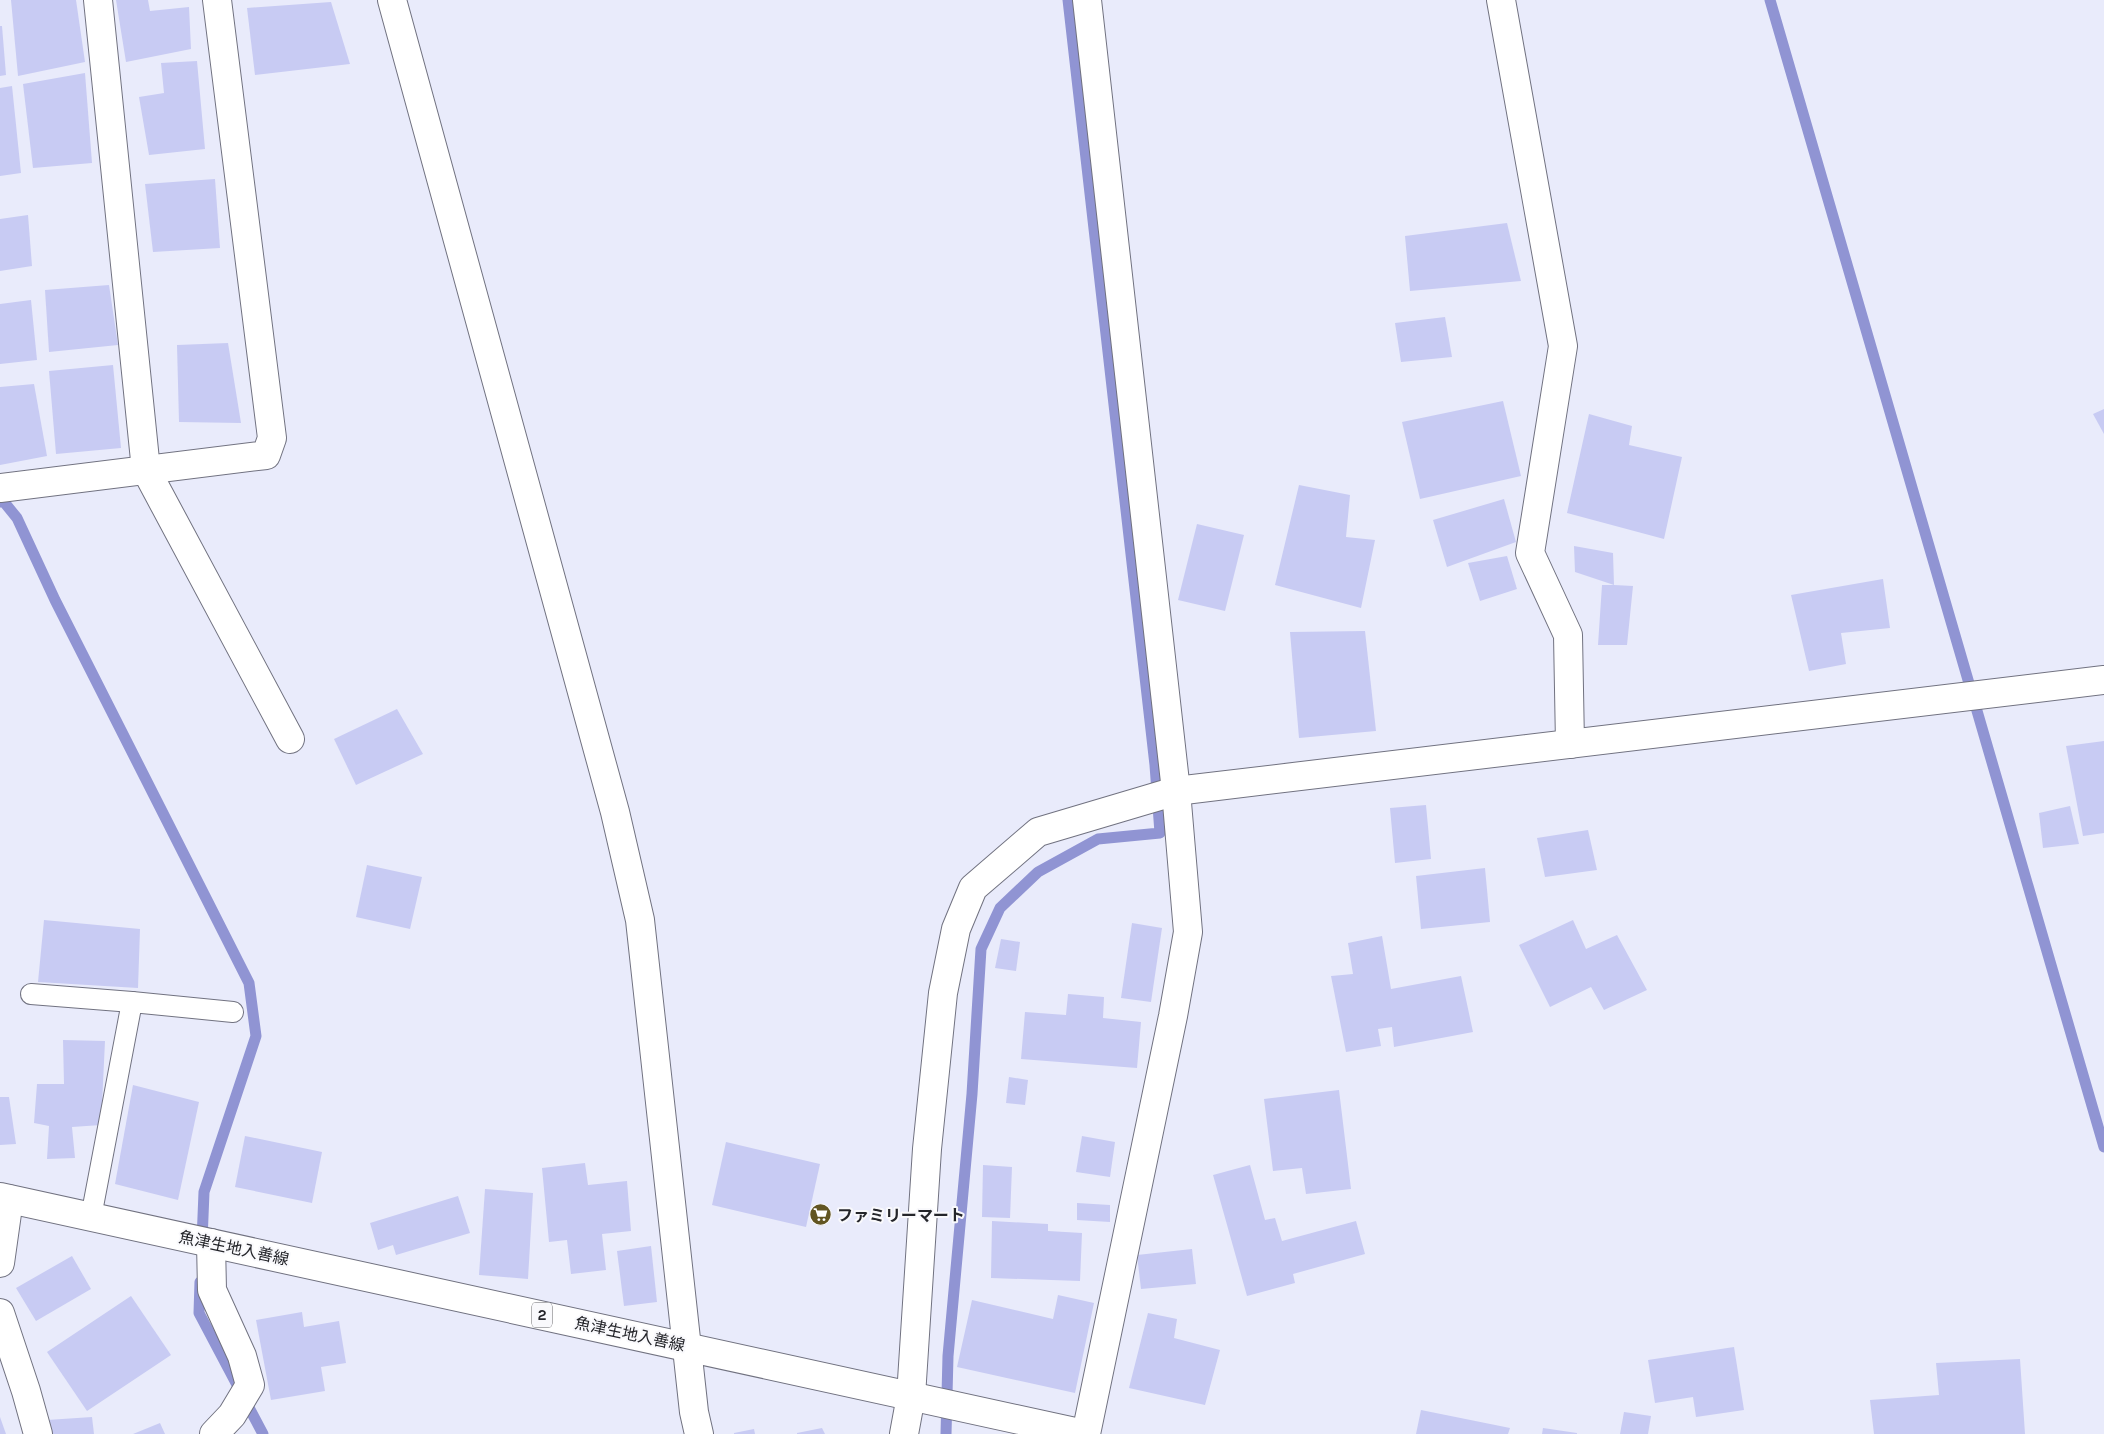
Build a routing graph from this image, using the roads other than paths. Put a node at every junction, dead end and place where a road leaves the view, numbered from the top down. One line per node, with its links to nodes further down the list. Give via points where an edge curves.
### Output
1 (98, 0): 6 (street)
2 (217, 0): 6 (street, via 272,438 266,455)
3 (392, 0): 20 (street, via 615,812 640,920)
4 (1087, 0): 11 (street)
5 (1501, 0): 10 (street, via 1563,346 1530,553 1568,635)
6 (146, 470): 7 (street); 9 (street)
7 (0, 488)
8 (2104, 680): 10 (street)
9 (290, 739)
10 (1570, 744): 11 (street)
11 (1176, 792): 21 (street, via 1038,832 973,888 956,929 943,993 927,1149); 26 (street, via 1188,932)
12 (30, 994): 13 (lane)
13 (132, 1002): 14 (lane); 16 (lane)
14 (232, 1012)
15 (5, 1198): 16 (street, 魚津生地入善線 / 2); 18 (street)
16 (91, 1217): 17 (street, 魚津生地入善線 / 2)
17 (211, 1243): 20 (street, 魚津生地入善線 / 2); 23 (street, via 212,1290 242,1356 250,1385 232,1415)
18 (0, 1263)
19 (0, 1313): 22 (street)
20 (688, 1347): 21 (street, 魚津生地入善線 / 2); 24 (street)
21 (911, 1396): 25 (street); 26 (street, 魚津生地入善線 / 2)
22 (38, 1434)
23 (214, 1434)
24 (698, 1434)
25 (904, 1434)
26 (1085, 1434)

